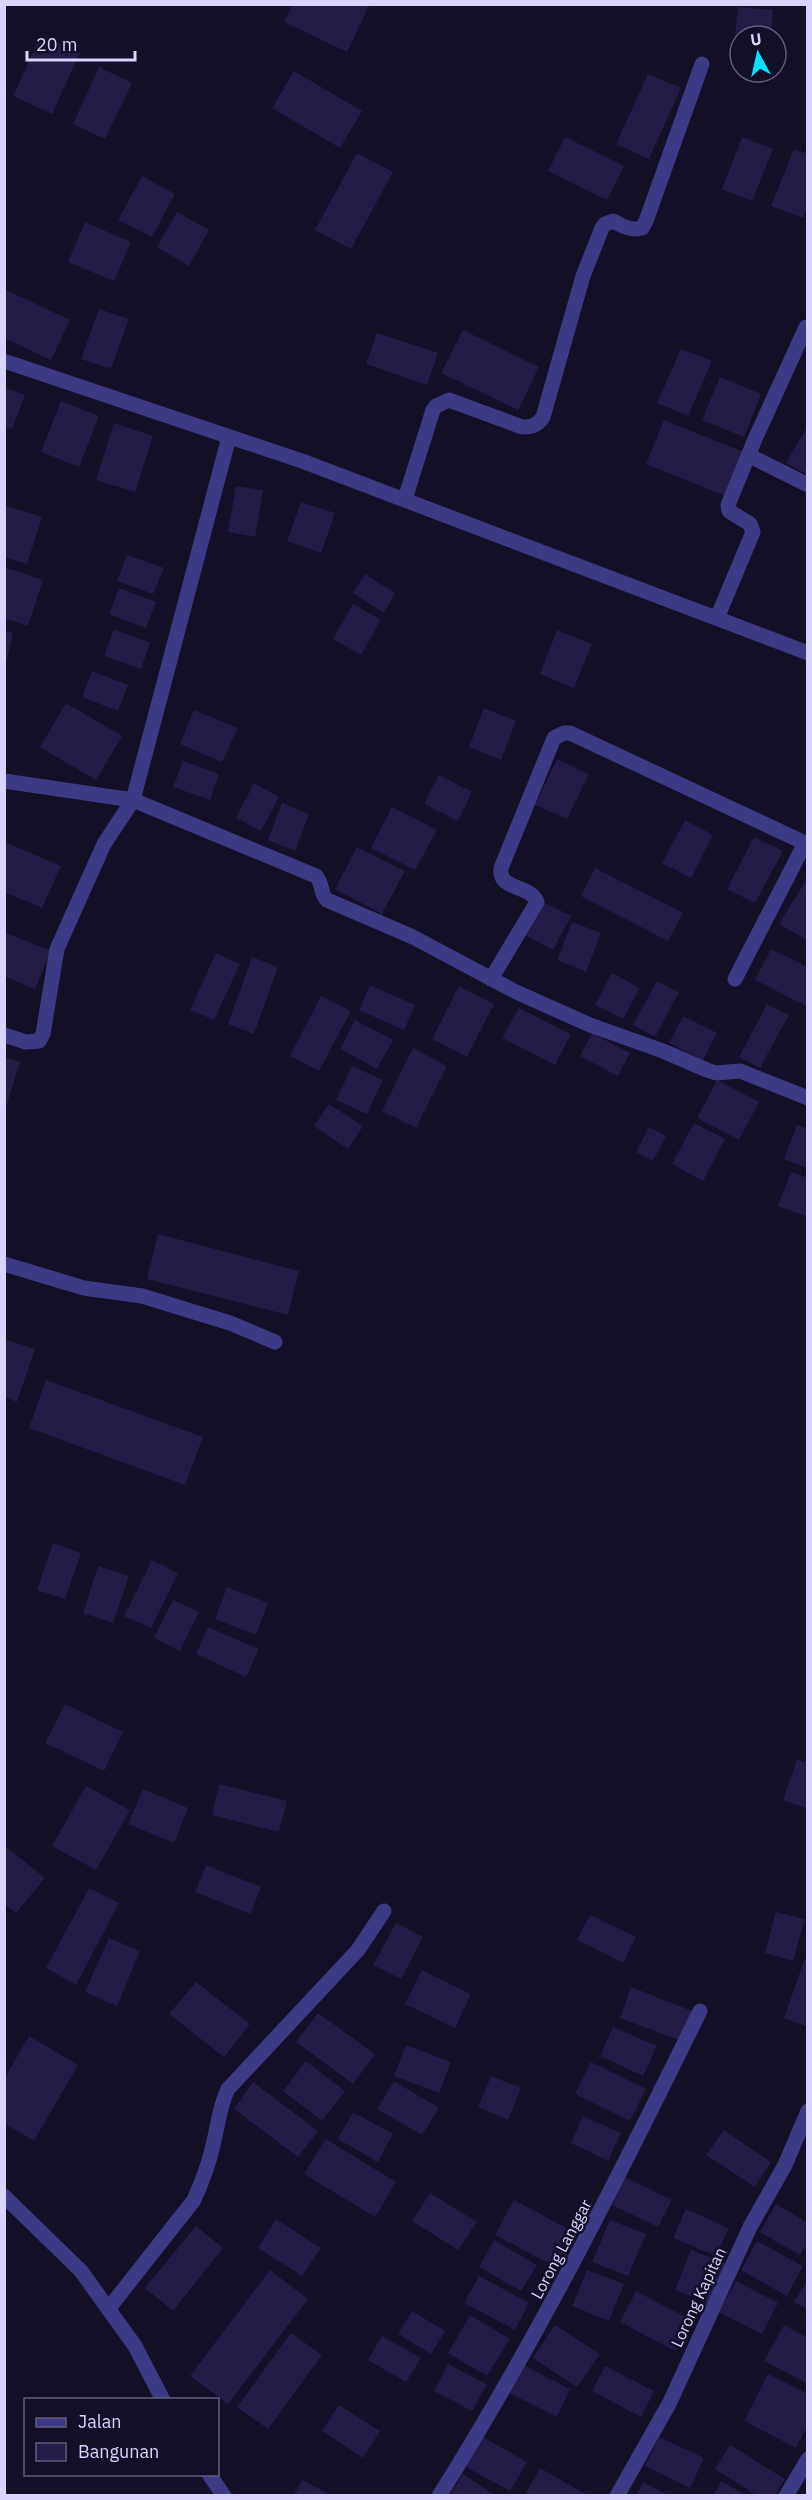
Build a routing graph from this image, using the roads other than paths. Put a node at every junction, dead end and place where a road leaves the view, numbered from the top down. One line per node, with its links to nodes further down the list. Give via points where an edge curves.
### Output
1 (702, 63): 7 (street, via 642,228 635,230 613,221 602,228 583,276 539,423 522,427 449,400 442,402 433,411)
2 (806, 327): 5 (street)
3 (4, 361): 4 (street)
4 (229, 437): 7 (street); 11 (street)
5 (748, 455): 6 (street); 8 (street, via 728,509 750,524 753,532)
6 (807, 485)
7 (405, 499): 8 (street)
8 (717, 618): 9 (street)
9 (807, 653)
10 (4, 781): 11 (street)
11 (133, 800): 13 (street, via 316,876 327,900 425,942); 15 (street, via 104,844 57,949 43,1034 39,1041 26,1042)
12 (807, 841): 13 (street, via 570,733 558,735 500,872 505,882 532,894 537,902); 14 (street)
13 (491, 979): 16 (street, via 544,1006 707,1070 740,1071)
14 (735, 979)
15 (4, 1035)
16 (807, 1098)
17 (4, 1264): 18 (street, via 84,1288 142,1296 230,1323)
18 (275, 1342)
19 (384, 1911): 23 (street, via 358,1950 228,2089 194,2200)
20 (700, 2011): 28 (street, Lorong Langgar, via 544,2320)
21 (807, 2111): 29 (street, Lorong Kapitan, via 785,2165 750,2227 670,2402)
22 (4, 2196): 23 (street, via 81,2271)
23 (110, 2308): 24 (street)
24 (162, 2398)
25 (807, 2459): 30 (street)
26 (210, 2476): 27 (street)
27 (224, 2496)
28 (440, 2496)
29 (617, 2496)
30 (786, 2496)

